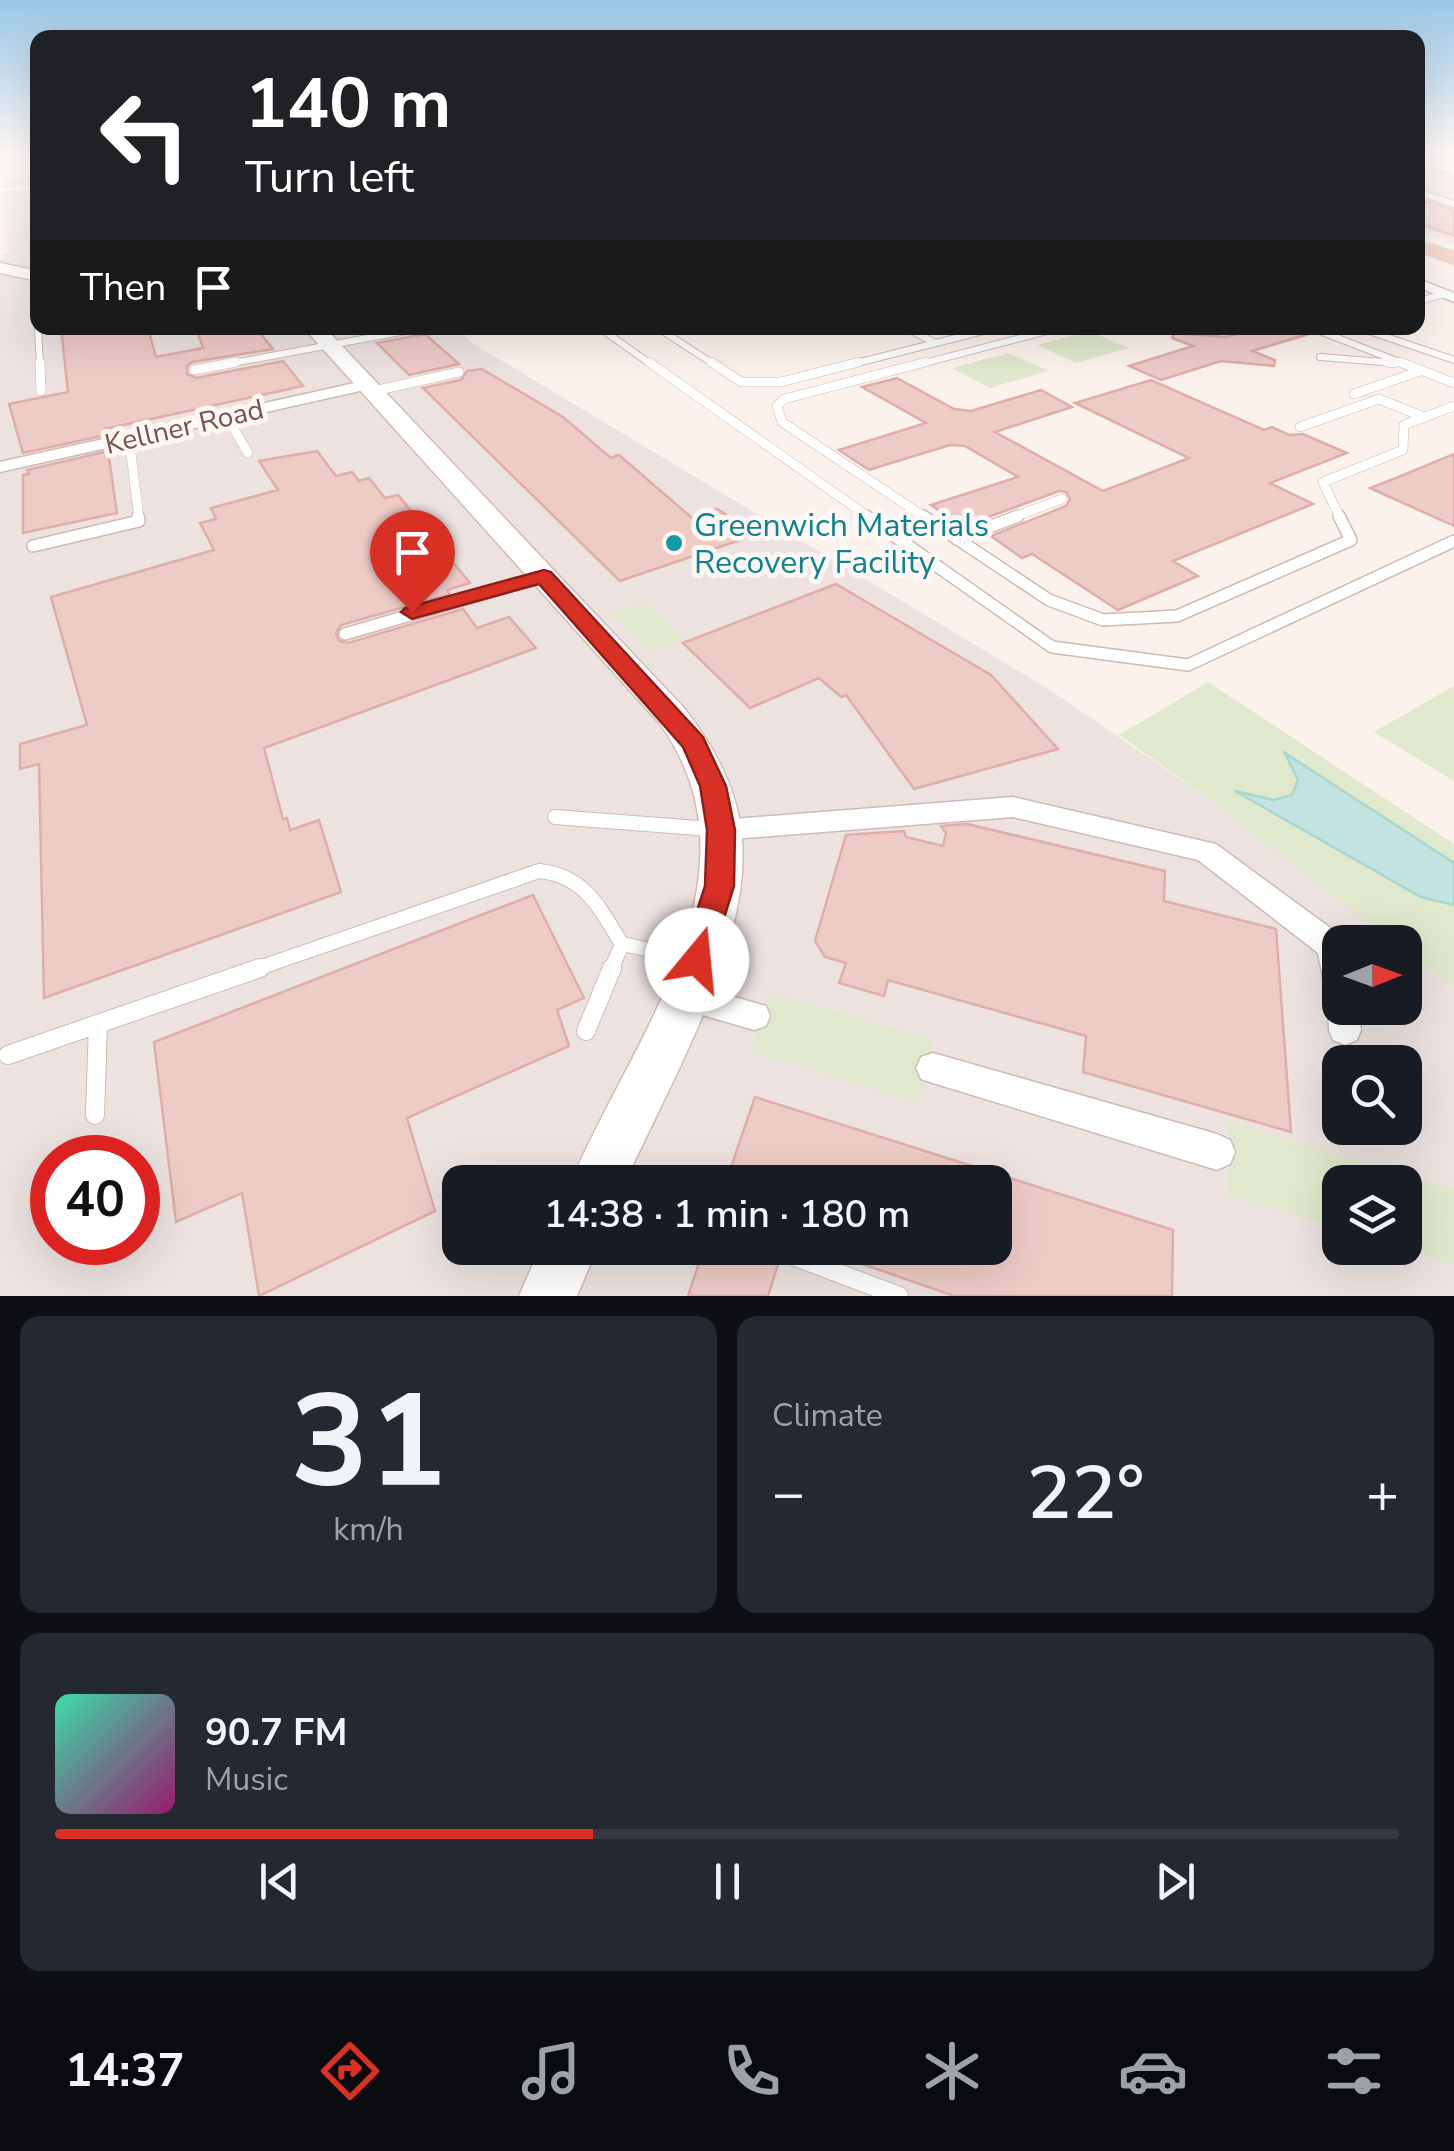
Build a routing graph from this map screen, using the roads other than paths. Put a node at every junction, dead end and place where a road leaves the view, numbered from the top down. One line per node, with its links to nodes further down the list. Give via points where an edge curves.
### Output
1 (1425, 247): 2 (main road)
2 (1454, 258)
3 (1425, 259): 5 (main road)
4 (0, 268): 6 (street)
5 (1454, 270)
6 (30, 274)
7 (1425, 286): 8 (street)
8 (1451, 296): 9 (lane)
9 (1425, 300)
10 (38, 335): 28 (lane)
11 (610, 335): 39 (lane, via 1052,647 1188,665)
12 (669, 335): 19 (lane, via 752,384)
13 (920, 335): 19 (lane)
14 (966, 335): 19 (lane)
15 (1032, 335): 38 (lane, via 777,406 782,422)
16 (1332, 335): 22 (lane)
17 (1381, 335): 21 (lane)
18 (323, 337): 23 (lane); 27 (street)
19 (936, 342)
20 (1320, 357): 22 (lane)
21 (1454, 360)
22 (1399, 363): 24 (lane)
23 (194, 370)
24 (1420, 371): 26 (lane); 29 (lane)
25 (459, 372): 27 (lane)
26 (1454, 383)
27 (371, 388): 31 (street, Kellner Road); 41 (street)
28 (41, 390)
29 (1354, 394)
30 (1454, 406): 32 (lane)
31 (226, 416): 34 (street, Kellner Road); 35 (lane)
32 (1424, 417): 33 (lane, via 1379,399); 38 (lane, via 1404,425 1403,450 1324,482 1350,540 1177,616 1138,622 1074,612)
33 (1300, 427)
34 (129, 438): 36 (street, Kellner Road); 40 (lane, via 139,521)
35 (248, 453)
36 (0, 467)
37 (1062, 499): 38 (lane)
38 (957, 539)
39 (1454, 541)
40 (33, 546)
41 (544, 576): 42 (lane); 44 (street, via 694,743 713,786)
42 (346, 634)
43 (555, 817): 44 (lane)
44 (721, 830): 45 (street, via 1013,807 1206,851); 47 (street, via 719,886)
45 (1322, 939)
46 (622, 944): 47 (lane); 50 (lane, via 576,876 540,870); 51 (lane)
47 (697, 960): 48 (street)
48 (684, 996): 49 (street); 56 (street)
49 (754, 1016)
50 (98, 1024): 52 (lane); 54 (lane)
51 (586, 1031)
52 (8, 1055)
53 (933, 1068): 55 (street)
54 (95, 1115)
55 (1217, 1152)
56 (607, 1165)
57 (562, 1265): 59 (street)
58 (817, 1265): 60 (lane)
59 (548, 1296)
60 (899, 1296)

